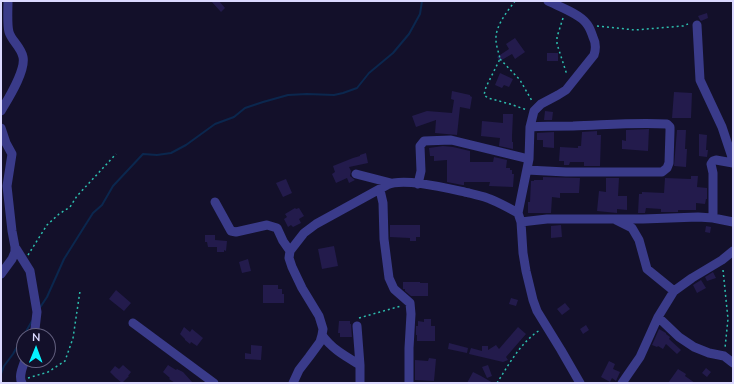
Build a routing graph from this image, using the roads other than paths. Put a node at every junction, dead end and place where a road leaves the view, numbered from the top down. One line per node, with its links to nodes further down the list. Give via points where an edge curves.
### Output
1 (8, 1): 4 (street, via 9,34 19,46 24,63)
2 (548, 1): 5 (street, via 587,24 596,50 571,85 533,112)
3 (696, 25): 8 (street, via 700,80 722,127)
4 (1, 111)
5 (530, 127): 7 (street); 9 (street, via 667,124 670,127 669,163 662,172)
6 (1, 128): 19 (street, via 12,154 7,186)
7 (528, 159): 9 (street); 12 (street, via 451,140 424,141 420,146 421,171)
8 (733, 162): 16 (street, via 716,160 711,164)
9 (527, 170): 15 (street)
10 (356, 174): 11 (street)
11 (391, 183): 12 (street); 13 (street)
12 (418, 184): 15 (street, via 489,198 504,205)
13 (380, 190): 20 (street, via 310,228); 36 (street, via 389,278 394,289 410,303)
14 (215, 202): 20 (street, via 231,231 267,225 277,228)
15 (520, 218): 17 (street); 37 (street, via 523,253 533,300)
16 (713, 218): 17 (street); 18 (street)
17 (614, 219): 23 (street, via 632,228 639,240 647,268)
18 (733, 222)
19 (15, 247): 22 (street, via 12,259); 27 (street, via 30,271 38,312)
20 (290, 251): 28 (street, via 292,268 318,316 322,325)
21 (733, 251): 23 (street)
22 (1, 274)
23 (674, 291): 24 (street)
24 (658, 317): 29 (street, via 694,348 724,356); 38 (street, via 640,357)
25 (133, 323): 33 (street)
26 (357, 326): 30 (street)
27 (35, 328)
28 (322, 335): 30 (street, via 328,343); 34 (street)
29 (733, 363)
30 (360, 364): 35 (street)
31 (22, 368): 32 (street)
32 (21, 381)
33 (214, 383)
34 (293, 383)
35 (360, 383)
36 (409, 383)
37 (580, 383)
38 (622, 383)

